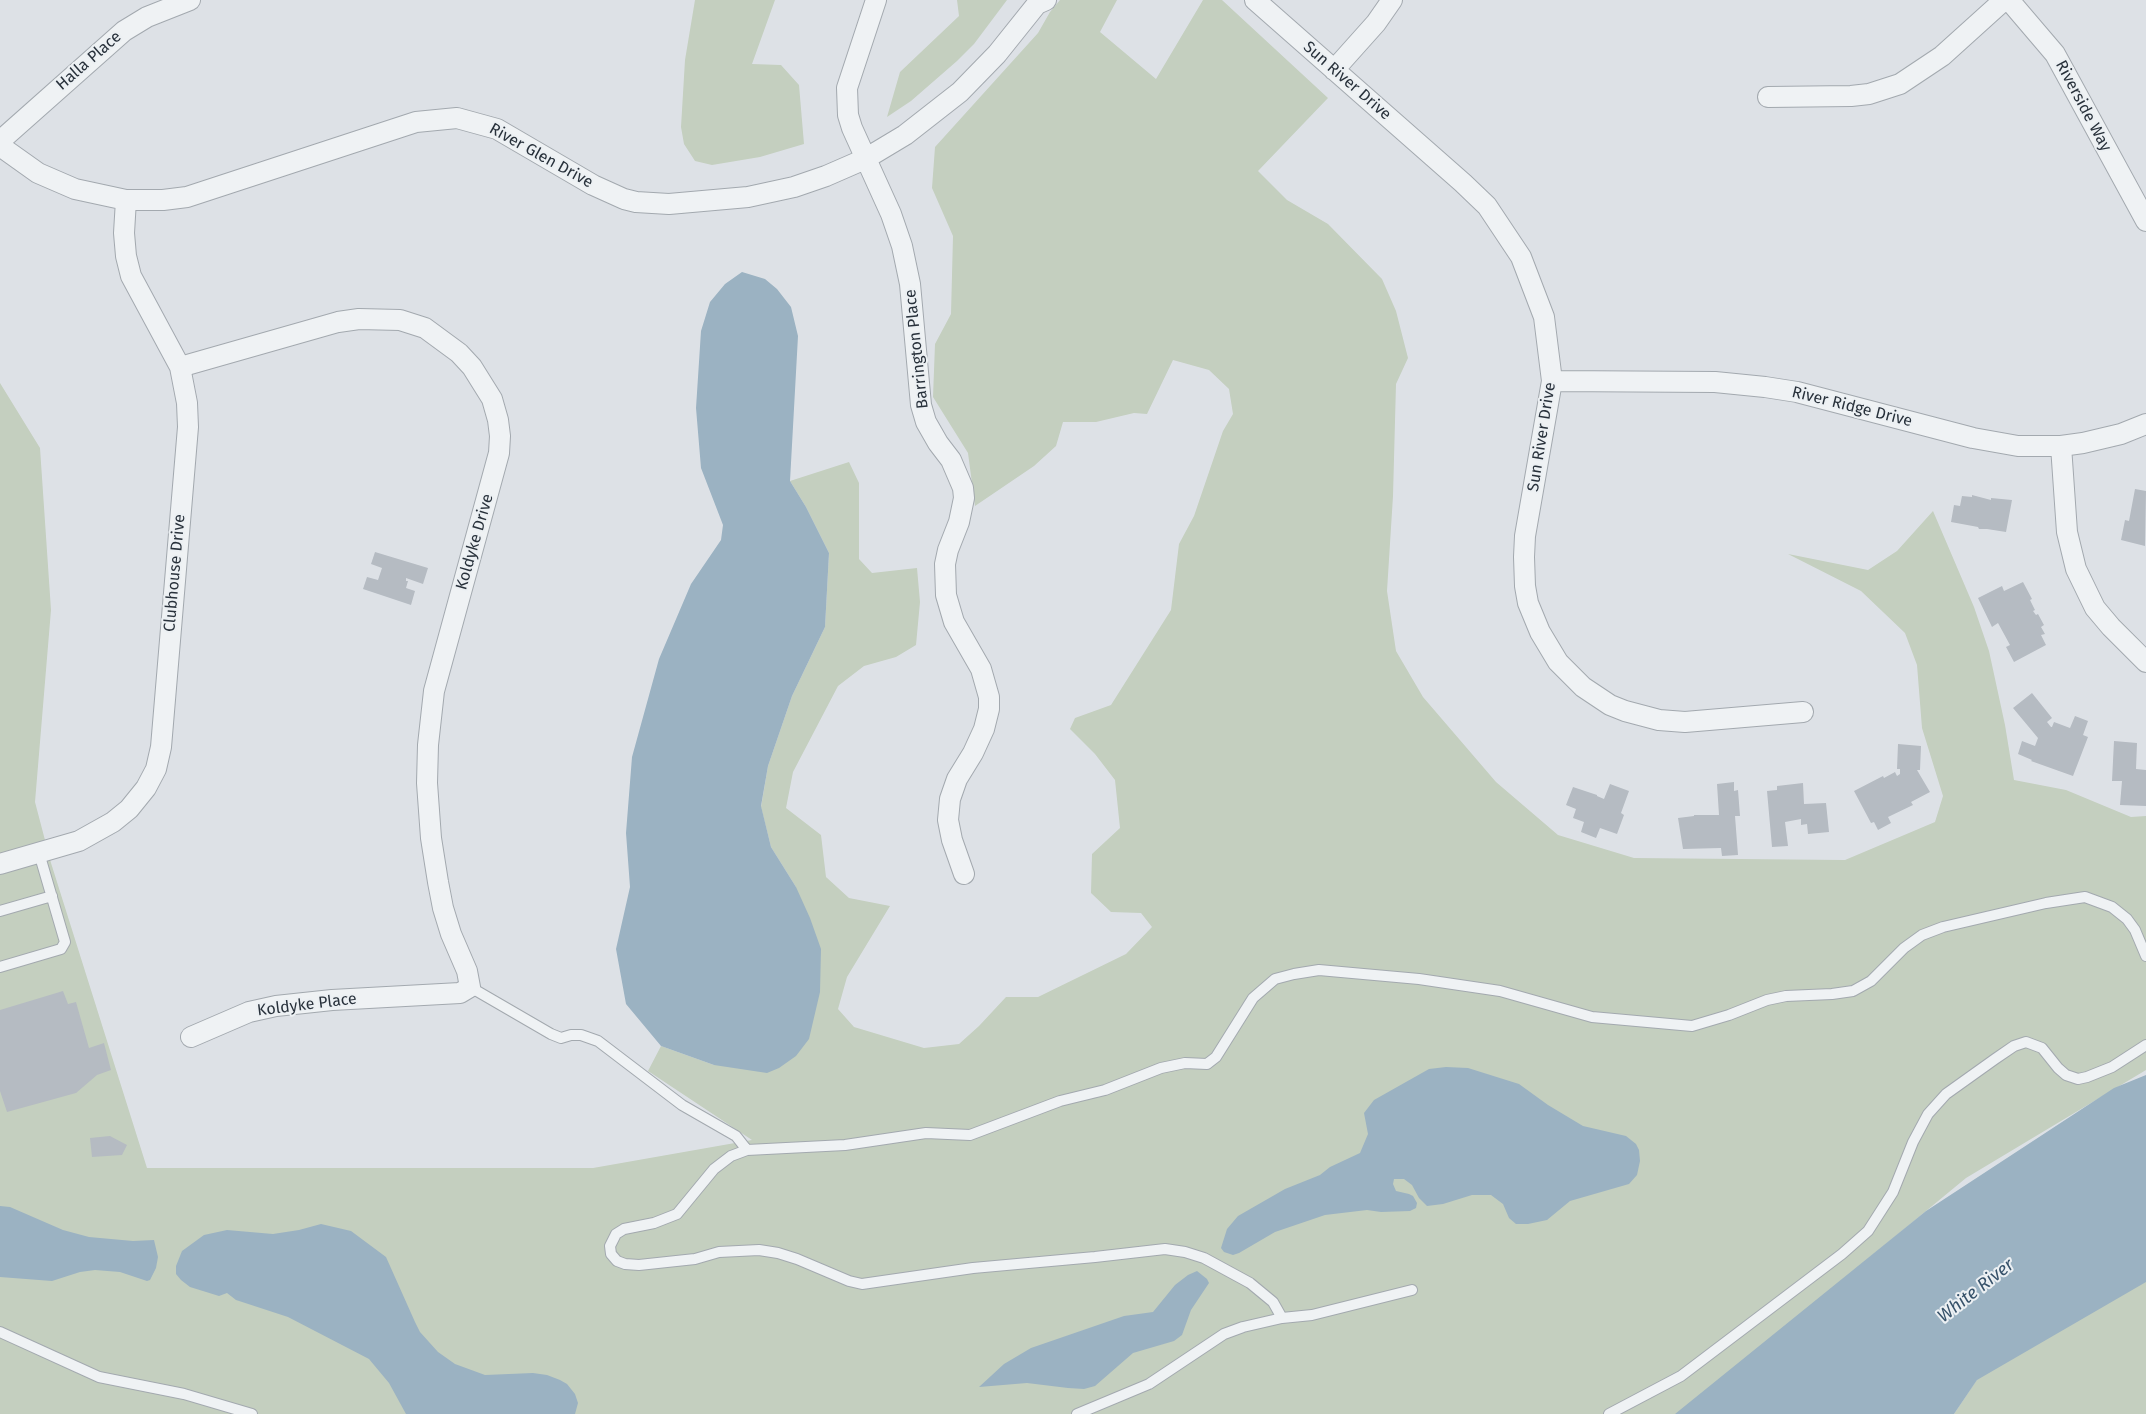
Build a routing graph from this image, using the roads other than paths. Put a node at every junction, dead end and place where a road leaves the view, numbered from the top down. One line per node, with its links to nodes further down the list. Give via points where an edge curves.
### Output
1 (190, 0): 10 (street, Halla Place, via 147,17 124,31)
2 (876, 0): 12 (street, Barrington Place, via 848,88 848,115)
3 (1255, 0): 8 (street, Sun River Drive)
4 (1392, 0): 8 (street)
5 (2004, 0): 9 (street, via 1942,56 1900,84 1851,96)
6 (2009, 0): 14 (street, Riverside Way, via 2055,54)
7 (1040, 1): 12 (street, River Glen Drive, via 997,54 960,92 905,135)
8 (1334, 70): 16 (street, Sun River Drive, via 1487,206 1525,266 1544,317)
9 (1768, 97)
10 (0, 141)
11 (0, 146): 13 (street, River Glen Drive, via 57,183)
12 (864, 159): 13 (street, River Glen Drive, via 826,176 770,193 692,203 636,202 593,185 497,129 457,118 443,118 381,132 187,197); 23 (street, Barrington Place, via 891,214 907,265 921,405 926,422 951,460 963,488 959,522 948,550 946,596 954,622 983,675 989,709 979,740 957,779 950,799 948,820)
13 (126, 200): 15 (street, Clubhouse Drive, via 124,233 131,276)
14 (2146, 221)
15 (180, 367): 21 (street, Clubhouse Drive, via 188,427 161,748 156,769 146,788 113,822 79,841); 28 (street, Koldyke Drive, via 338,322 400,320 425,328 459,353 492,399 498,420 500,453 434,691 428,745 431,838 438,882 448,926 467,971)
16 (1552, 381): 18 (street, River Ridge Drive, via 1715,382 1765,387 1822,398 1996,443); 20 (street, Sun River Drive, via 1524,557 1528,603 1547,646 1558,662 1583,687 1610,705 1659,720 1685,722)
17 (2146, 424): 18 (street, River Ridge Drive, via 2121,434)
18 (2061, 446): 19 (street, via 2067,532 2076,569 2095,608)
19 (2146, 662)
20 (1803, 712)
21 (40, 853): 22 (street, Clubhouse Drive); 24 (lane)
22 (0, 864)
23 (964, 874)
24 (52, 896): 25 (lane); 27 (lane, via 64,942 61,949)
25 (0, 911)
26 (2146, 956): 31 (lane, via 2135,930 2112,907 2085,897 2070,898 1922,935 1870,981 1853,991 1767,1000 1692,1026 1592,1017 1500,991 1466,985 1384,974 1319,970 1275,980 1263,989 1253,998 1216,1057 1207,1064 1185,1063 1161,1068 970,1135 926,1133 845,1145)
27 (0, 967)
28 (470, 987): 29 (street, Koldyke Place, via 460,994 276,1006 249,1012); 31 (lane, via 552,1034 562,1038 581,1035 598,1041 682,1104 736,1136)
29 (191, 1037)
30 (2146, 1045): 37 (lane, via 2112,1067 2078,1079 2066,1075 2042,1048 2026,1042 1995,1059 1946,1094 1928,1114 1912,1142 1894,1192 1868,1231 1680,1376)
31 (747, 1150): 33 (lane, via 731,1156 714,1169 677,1214 616,1234 610,1246 611,1254 617,1261 639,1265 695,1259 719,1252 759,1250 797,1259 862,1284 973,1268 1165,1249 1204,1258 1250,1283 1273,1302)
32 (1412, 1290): 33 (lane, via 1312,1315)
33 (1282, 1318): 36 (lane, via 1224,1334 1149,1384)
34 (0, 1332): 35 (lane, via 99,1378 184,1394)
35 (252, 1414)
36 (1077, 1414)
37 (1609, 1414)

